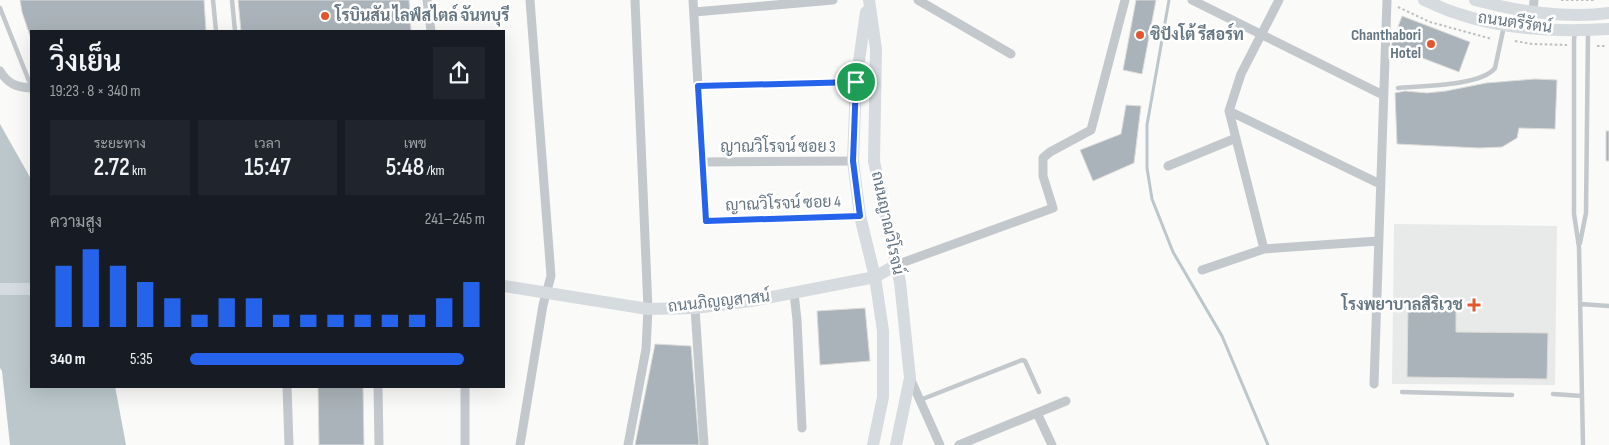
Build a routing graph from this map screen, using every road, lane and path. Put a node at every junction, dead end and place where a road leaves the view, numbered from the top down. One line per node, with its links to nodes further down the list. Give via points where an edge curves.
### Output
1 (213, 0): 26 (lane)
2 (232, 0): 27 (lane)
3 (427, 0): 28 (street)
4 (530, 0): 59 (street, via 552,276)
5 (635, 0): 64 (street)
6 (693, 0): 21 (street)
7 (833, 0): 21 (street)
8 (869, 0): 37 (main road, ถนนญาณวิโรจน์); 53 (main road, ถนนญาณวิโรจน์, via 876,49 874,161)
9 (918, 0): 35 (street)
10 (1125, 0): 53 (street, via 1091,130 1043,158 1043,176 1053,208)
11 (1192, 0): 29 (street)
12 (1279, 0): 29 (street)
13 (1387, 0): 42 (street)
14 (1424, 0): 23 (main road, ถนนตรีรัตน์, via 1455,13)
15 (1474, 0): 18 (main road, ถนนตรีรัตน์, via 1488,4)
16 (1561, 0): 17 (path)
17 (1595, 0)
18 (1534, 6): 24 (main road, ถนนตรีรัตน์)
19 (1397, 7): 30 (path, via 1430,22)
20 (0, 8): 38 (lane)
21 (694, 12): 39 (street)
22 (1609, 13): 24 (main road, ถนนตรีรัตน์)
23 (1504, 24): 24 (main road, ถนนตรีรัตน์, via 1542,29); 41 (lane, via 1495,68 1491,72 1464,82)
24 (1583, 24): 25 (main road, ถนนตรีรัตน์); 32 (lane); 51 (lane, via 1586,213)
25 (1609, 29)
26 (216, 30)
27 (235, 30)
28 (431, 30)
29 (1262, 34): 42 (street); 43 (street, via 1241,74)
30 (1492, 39)
31 (1516, 41): 32 (path)
32 (1574, 45): 51 (lane, via 1574,214)
33 (1598, 46): 34 (path)
34 (1607, 46)
35 (1011, 54)
36 (0, 71): 40 (street, via 11,84)
37 (856, 82): 39 (street); 45 (main road, ถนนญาณวิโรจน์)
38 (30, 84)
39 (698, 86): 46 (street)
40 (30, 87)
41 (1398, 88)
42 (1383, 95): 48 (street)
43 (1229, 111): 44 (street); 48 (street)
44 (1236, 138): 47 (street); 52 (street)
45 (853, 161): 46 (street, ญาณวิโรจน์ ซอย 3); 49 (main road, ถนนญาณวิโรจน์)
46 (704, 162): 49 (street, ญาณวิโรจน์ ซอย 4, via 706,221)
47 (1168, 166)
48 (1380, 184): 50 (street)
49 (860, 216): 55 (main road, ถนนญาณวิโรจน์)
50 (1378, 241): 52 (street); 66 (street)
51 (1579, 247): 61 (lane)
52 (1264, 249): 54 (street)
53 (896, 265): 55 (main road, ถนนภิญญสาสน์); 65 (main road, ถนนญาณวิโรจน์)
54 (1202, 270)
55 (875, 277): 60 (main road, ถนนภิญญสาสน์); 85 (main road, ถนนญาณวิโรจน์, via 883,330 883,397)
56 (505, 286): 59 (main road, ถนนภิญญสาสน์)
57 (0, 289): 58 (main road)
58 (30, 289)
59 (546, 293): 64 (main road, ถนนภิญญสาสน์); 82 (street)
60 (794, 293): 63 (main road, ถนนภิญญสาสน์); 78 (street)
61 (1580, 304): 62 (lane); 74 (lane)
62 (1609, 306)
63 (695, 308): 64 (main road, ถนนภิญญสาสน์); 84 (street)
64 (648, 309): 83 (street, via 646,349)
65 (910, 378): 75 (street); 86 (main road, ถนนญาณวิโรจน์)
66 (1374, 384)
67 (287, 388): 79 (street)
68 (378, 388): 80 (street)
69 (465, 388): 81 (street)
70 (1039, 392): 75 (lane, via 1022,360)
71 (1402, 392): 73 (lane)
72 (1553, 394): 74 (lane)
73 (1512, 395)
74 (1582, 396): 90 (lane)
75 (920, 400): 87 (street)
76 (1066, 401): 77 (street)
77 (1037, 413): 88 (street); 89 (street)
78 (802, 428)
79 (289, 445)
80 (380, 445)
81 (466, 445)
82 (520, 445)
83 (628, 445)
84 (704, 445)
85 (873, 445)
86 (896, 445)
87 (940, 445)
88 (958, 445)
89 (1052, 445)
90 (1584, 445)

